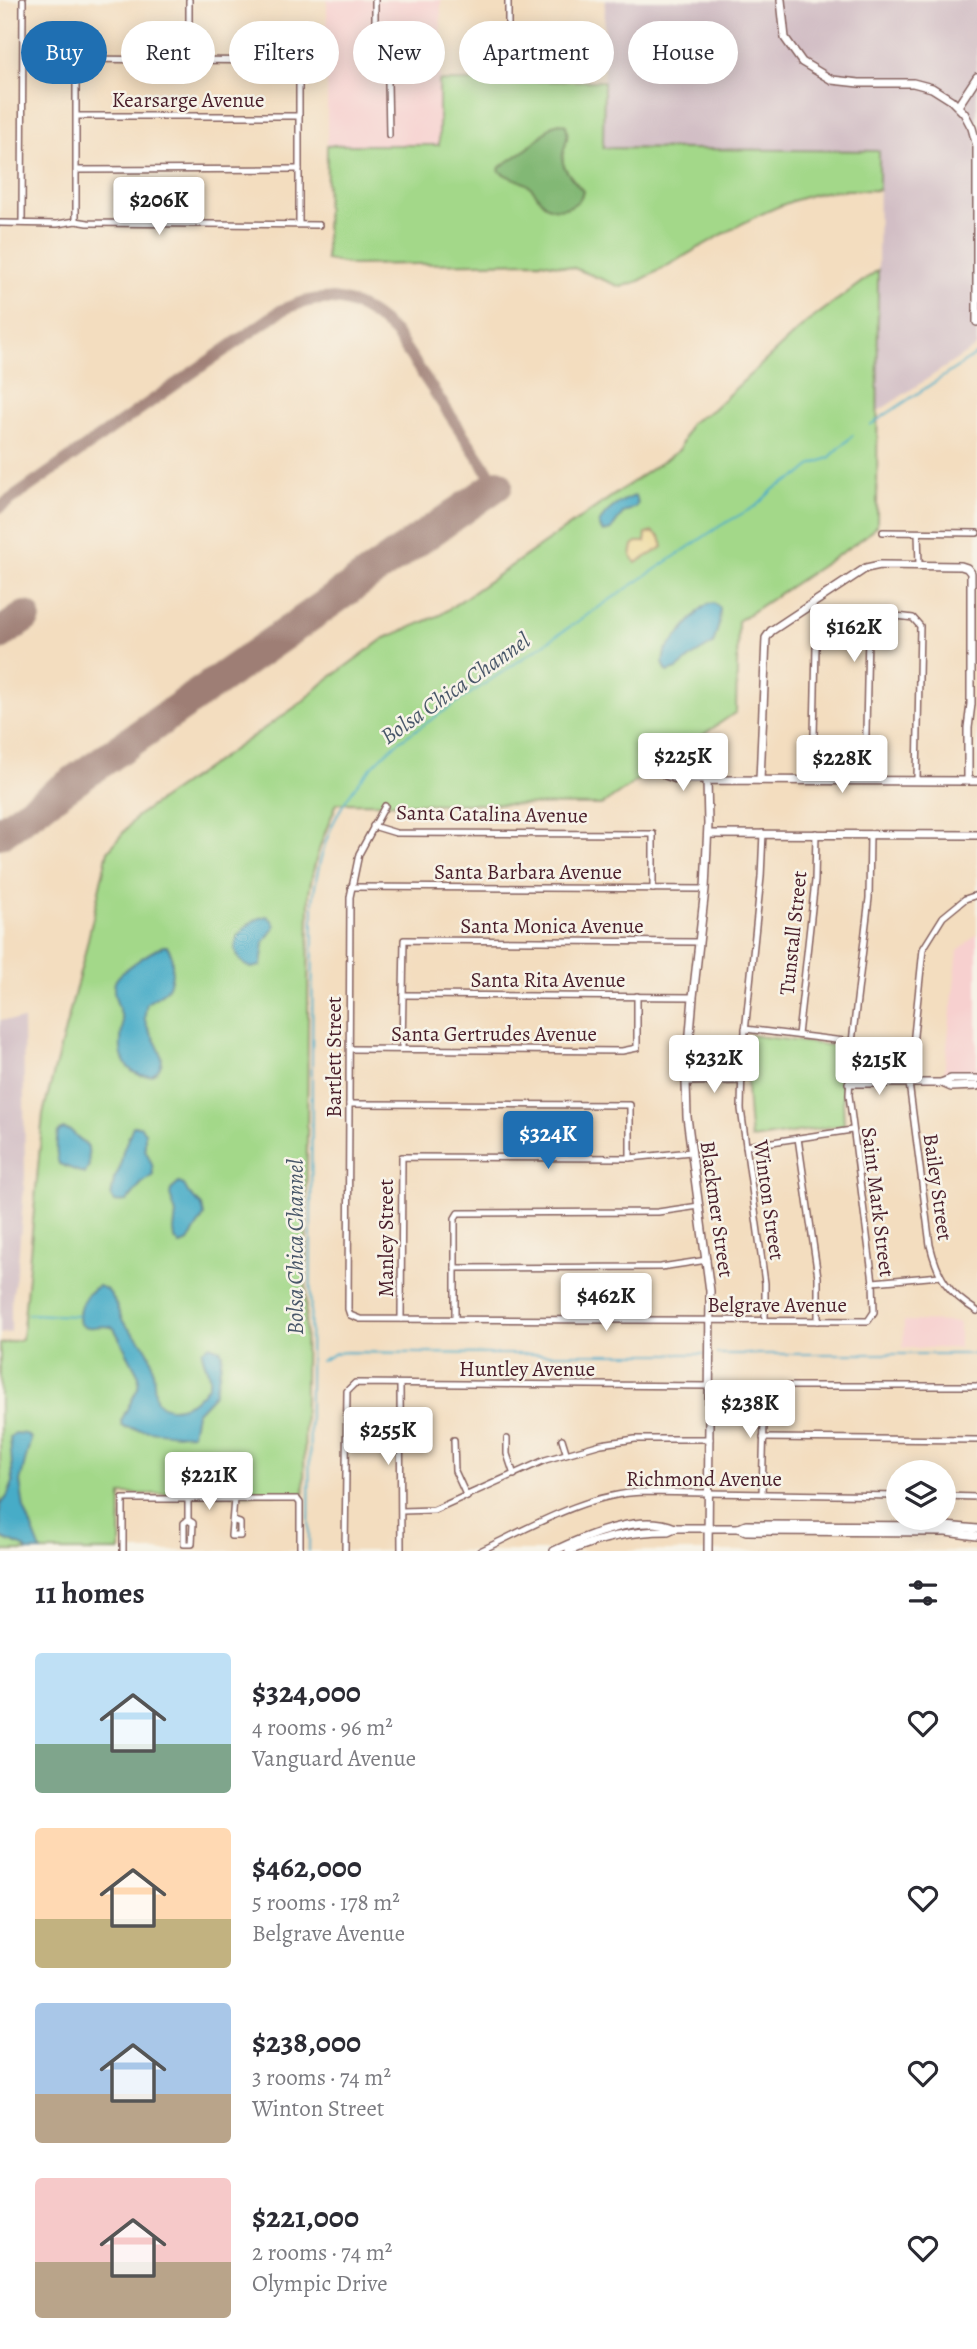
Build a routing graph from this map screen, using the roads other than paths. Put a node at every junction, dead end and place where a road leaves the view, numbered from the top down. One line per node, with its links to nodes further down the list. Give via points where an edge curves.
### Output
1 (23, 0): 19 (street)
2 (189, 0): 6 (street)
3 (374, 0): 14 (street, via 374,54 388,82)
4 (508, 0): 7 (street)
5 (781, 0): 11 (street, via 785,38 802,62 821,75 846,82 925,85)
6 (189, 21)
7 (508, 21)
8 (121, 59): 12 (street, via 76,59)
9 (215, 60): 13 (street, via 299,61)
10 (977, 77): 11 (street)
11 (958, 106): 22 (street, via 972,128 976,146)
12 (77, 116): 13 (street, Kearsarge Avenue); 16 (street)
13 (299, 116): 15 (street)
14 (388, 135)
15 (299, 169): 16 (street); 20 (street)
16 (77, 170): 17 (street)
17 (76, 221): 19 (street); 20 (street)
18 (0, 223): 19 (street)
19 (22, 223)
20 (299, 224): 21 (street)
21 (319, 225)
22 (977, 322)
23 (883, 532): 24 (street)
24 (919, 533): 25 (street); 26 (street)
25 (977, 533)
26 (919, 565): 31 (street, via 866,568 765,638); 35 (street, via 961,565 972,576 968,727)
27 (816, 647): 32 (street)
28 (705, 747): 30 (street, Blackmer Street)
29 (664, 776): 30 (street)
30 (708, 780): 31 (street); 40 (street, Blackmer Street)
31 (760, 780): 32 (street)
32 (813, 780): 33 (street)
33 (865, 780): 34 (street); 34 (street, via 867,633 882,617 909,617 919,626)
34 (917, 780): 35 (street)
35 (973, 781)
36 (385, 806): 37 (street, Bartlett Street)
37 (373, 826): 43 (street, Bartlett Street, via 359,854); 44 (street, Santa Catalina Avenue, via 396,833 653,834)
38 (763, 833): 39 (street); 40 (street); 51 (street, Winton Street)
39 (817, 833): 41 (street); 52 (street, Tunstall Street)
40 (708, 834): 45 (street, Blackmer Street)
41 (870, 834): 42 (street); 53 (street, Saint Mark Street, via 869,898)
42 (977, 835)
43 (351, 887): 44 (street, Santa Barbara Avenue); 54 (street, Bartlett Street)
44 (653, 889): 45 (street, Santa Barbara Avenue)
45 (705, 889): 47 (street, Blackmer Street)
46 (977, 895): 60 (street, Bailey Street, via 943,917 923,949)
47 (699, 942): 48 (street, Santa Monica Avenue, via 404,940); 50 (street, Blackmer Street)
48 (403, 995): 49 (street, Santa Rita Avenue); 55 (street)
49 (637, 996): 50 (street, Santa Rita Avenue); 55 (street, Santa Gertrudes Avenue, via 637,1048)
50 (693, 997): 57 (street, Blackmer Street)
51 (745, 1029): 52 (street); 58 (street, Winton Street)
52 (798, 1035): 53 (street)
53 (852, 1042): 59 (street, Saint Mark Street)
54 (350, 1049): 55 (street, Santa Gertrudes Avenue); 63 (street, Bartlett Street)
55 (402, 1049)
56 (977, 1079): 61 (street)
57 (686, 1082): 58 (street); 67 (street, Blackmer Street)
58 (741, 1082): 66 (street, Winton Street)
59 (849, 1083): 60 (street); 64 (street, Saint Mark Street)
60 (909, 1083): 61 (street); 72 (street, Bailey Street, via 930,1245)
61 (942, 1083): 62 (street)
62 (977, 1086)
63 (349, 1104): 68 (street, via 630,1105); 75 (street, Bartlett Street)
64 (852, 1130): 65 (street); 73 (street, Saint Mark Street)
65 (798, 1138): 66 (street); 80 (street, via 818,1277)
66 (746, 1146): 78 (street, Winton Street, via 765,1283)
67 (691, 1152): 68 (street); 69 (street, Blackmer Street)
68 (630, 1158): 76 (street, Manley Street, via 402,1157)
69 (699, 1206): 70 (street, Blackmer Street); 71 (street, via 658,1212 458,1213)
70 (707, 1260): 71 (street, via 661,1267); 79 (street, Blackmer Street)
71 (455, 1268): 77 (street)
72 (940, 1276): 73 (street); 74 (street, Bailey Street, via 948,1290)
73 (873, 1282): 81 (street, Saint Mark Street, via 874,1312)
74 (977, 1311)
75 (350, 1315): 76 (street, Belgrave Avenue)
76 (401, 1319): 77 (street, Belgrave Avenue)
77 (455, 1319): 79 (street, Belgrave Avenue)
78 (765, 1320): 79 (street, Belgrave Avenue); 80 (street, Belgrave Avenue)
79 (710, 1321): 83 (street, Blackmer Street)
80 (818, 1321): 81 (street, Belgrave Avenue)
81 (868, 1321)
82 (400, 1384): 83 (street, Huntley Avenue); 101 (street); 111 (street, Huntley Avenue, via 355,1383 347,1391)
83 (709, 1385): 88 (street, Blackmer Street)
84 (977, 1386): 85 (street, via 765,1386)
85 (763, 1438): 90 (street); 94 (street)
86 (507, 1439): 92 (street)
87 (562, 1439): 91 (street)
88 (710, 1439): 91 (street, via 635,1439); 93 (street, Blackmer Street)
89 (454, 1440): 97 (street, via 455,1471)
90 (977, 1440)
91 (566, 1452): 92 (street)
92 (514, 1475): 97 (street)
93 (710, 1494): 94 (street, Richmond Avenue); 105 (street, Blackmer Street); 113 (street, Richmond Avenue, via 615,1495 571,1508)
94 (762, 1494): 95 (street, Richmond Avenue)
95 (886, 1496)
96 (956, 1496): 98 (street)
97 (467, 1497): 101 (street, via 434,1510)
98 (977, 1497)
99 (188, 1499): 100 (street); 102 (street); 109 (street, via 124,1499)
100 (234, 1499): 103 (street); 110 (street, via 299,1500)
101 (402, 1511): 112 (street)
102 (188, 1520)
103 (234, 1521)
104 (675, 1528): 105 (street); 114 (street, via 651,1524 620,1528); 115 (street, via 621,1534)
105 (709, 1528): 106 (street); 116 (street, Blackmer Street)
106 (739, 1528): 107 (street); 108 (street)
107 (977, 1529)
108 (977, 1536)
109 (124, 1551)
110 (300, 1551)
111 (345, 1551)
112 (401, 1551)
113 (480, 1551)
114 (554, 1551)
115 (569, 1551)
116 (708, 1551)

